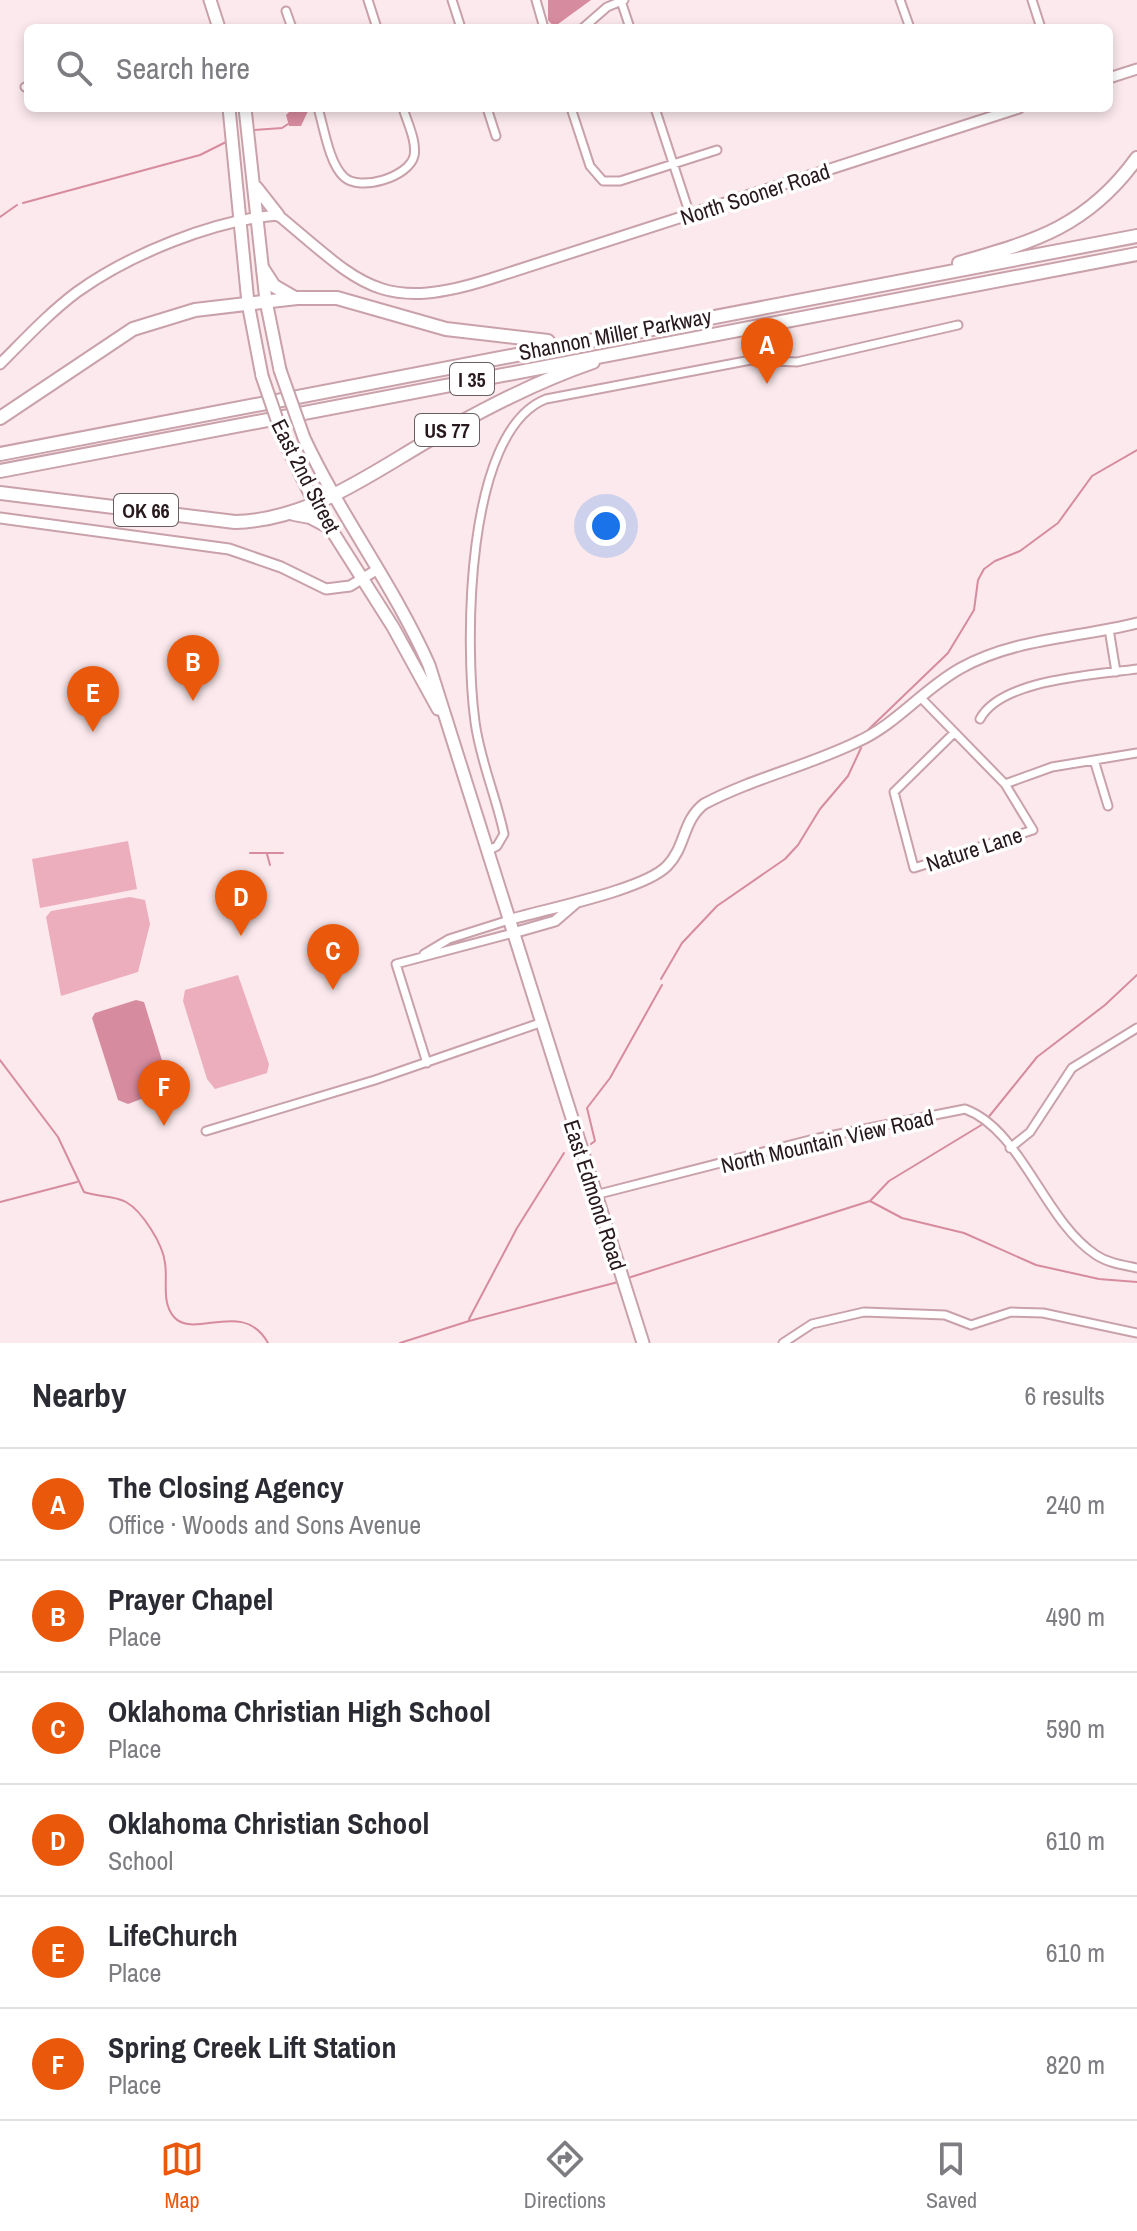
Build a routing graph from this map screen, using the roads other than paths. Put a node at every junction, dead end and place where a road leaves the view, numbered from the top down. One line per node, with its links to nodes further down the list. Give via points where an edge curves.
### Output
1 (210, 0): 9 (main road)
2 (368, 0): 11 (street)
3 (452, 0): 12 (street)
4 (536, 0): 13 (street)
5 (900, 0): 16 (street)
6 (1032, 0): 17 (street)
7 (622, 1): 14 (street); 15 (street)
8 (286, 11): 10 (street)
9 (218, 24)
10 (291, 24)
11 (376, 24)
12 (460, 24)
13 (543, 24)
14 (588, 24)
15 (629, 24)
16 (909, 24)
17 (1040, 24)
18 (1137, 69): 19 (street)
19 (1113, 77)
20 (229, 112): 38 (main road, East 2nd Street)
21 (246, 112): 34 (main road, East 2nd Street)
22 (319, 112): 23 (street, via 338,170 362,184 409,165 414,154)
23 (404, 112)
24 (488, 112): 30 (street)
25 (572, 112): 33 (street, via 590,166 603,181)
26 (656, 112): 33 (street)
27 (981, 112): 29 (street)
28 (994, 112): 29 (street, North Sooner Road)
29 (984, 119): 36 (street, North Sooner Road)
30 (496, 136)
31 (717, 150): 33 (street)
32 (1137, 158): 42 (highway, via 1107,195 1055,232)
33 (674, 164): 36 (street)
34 (255, 184): 35 (main road); 37 (main road, East 2nd Street)
35 (278, 215): 36 (street, North Sooner Road, via 345,271 376,288 429,295); 37 (street)
36 (690, 215)
37 (258, 216): 38 (street); 41 (main road, East 2nd Street)
38 (240, 219): 45 (main road, East 2nd Street); 49 (street, via 95,280 56,309)
39 (1137, 236): 42 (highway, Shannon Miller Parkway / I 35)
40 (1137, 254): 48 (highway, Shannon Miller Parkway / I 35)
41 (263, 269): 43 (highway, via 274,286); 44 (main road, East 2nd Street)
42 (886, 284): 47 (highway, Shannon Miller Parkway / I 35)
43 (297, 298): 44 (highway); 47 (highway, via 337,298 468,333)
44 (266, 301): 45 (highway); 54 (main road, East 2nd Street, bridge, via 280,370)
45 (248, 303): 50 (highway, via 177,313 133,329); 55 (main road, East 2nd Street, bridge, via 262,376 285,443)
46 (958, 325): 73 (street, via 797,362 751,360 554,397 525,409 487,479 479,523 473,701 504,834)
47 (568, 343): 51 (highway, Shannon Miller Parkway / I 35)
48 (636, 348): 52 (highway, Shannon Miller Parkway / I 35); 54 (highway, US 77, via 515,393)
49 (0, 364)
50 (0, 418)
51 (0, 454)
52 (0, 471)
53 (0, 493): 56 (highway, OK 66, via 235,522)
54 (332, 495): 55 (highway, US 77); 59 (main road)
55 (315, 504): 56 (highway); 58 (main road, East 2nd Street)
56 (291, 514): 58 (highway, OK 66)
57 (0, 518): 60 (street, via 229,549 320,588 332,590)
58 (331, 528): 60 (main road, East 2nd Street)
59 (378, 569): 60 (street); 67 (main road, East 2nd Street, via 429,665)
60 (363, 579): 67 (main road, East 2nd Street)
61 (1137, 623): 62 (street)
62 (1109, 629): 64 (street); 65 (street, via 1003,650 962,667)
63 (1137, 669): 64 (street)
64 (1116, 672): 66 (street, via 998,698)
65 (921, 698): 68 (street); 74 (street, via 861,741 704,804 687,822 679,850 661,872)
66 (980, 719)
67 (445, 722): 73 (main road, East 2nd Street)
68 (954, 733): 71 (street); 71 (street, Nature Lane, via 894,792 914,868 1033,830)
69 (1137, 753): 70 (street)
70 (1094, 760): 71 (street, via 1052,767); 72 (street)
71 (1005, 784)
72 (1108, 806)
73 (487, 851): 75 (main road, East 2nd Street)
74 (579, 900): 75 (street); 76 (street, via 555,921)
75 (509, 920): 76 (main road, East 2nd Street); 77 (street, via 449,939)
76 (513, 933): 77 (street); 78 (main road, East 2nd Street)
77 (422, 955): 81 (street, via 396,964)
78 (540, 1023): 80 (main road, East 2nd Street); 81 (street)
79 (1137, 1028): 83 (street, via 1072,1068 1030,1132)
80 (547, 1047): 84 (main road, East Edmond Road)
81 (427, 1063): 82 (street)
82 (206, 1131)
83 (1010, 1148): 84 (street, North Mountain View Road, via 986,1120 965,1109 814,1139); 85 (street, North Mountain View Road, via 1089,1250)
84 (595, 1195): 87 (main road, East Edmond Road)
85 (1137, 1268)
86 (1137, 1333): 88 (street, via 1043,1313 1011,1312 971,1325 945,1315 864,1312 812,1324)
87 (643, 1343)
88 (783, 1343)

